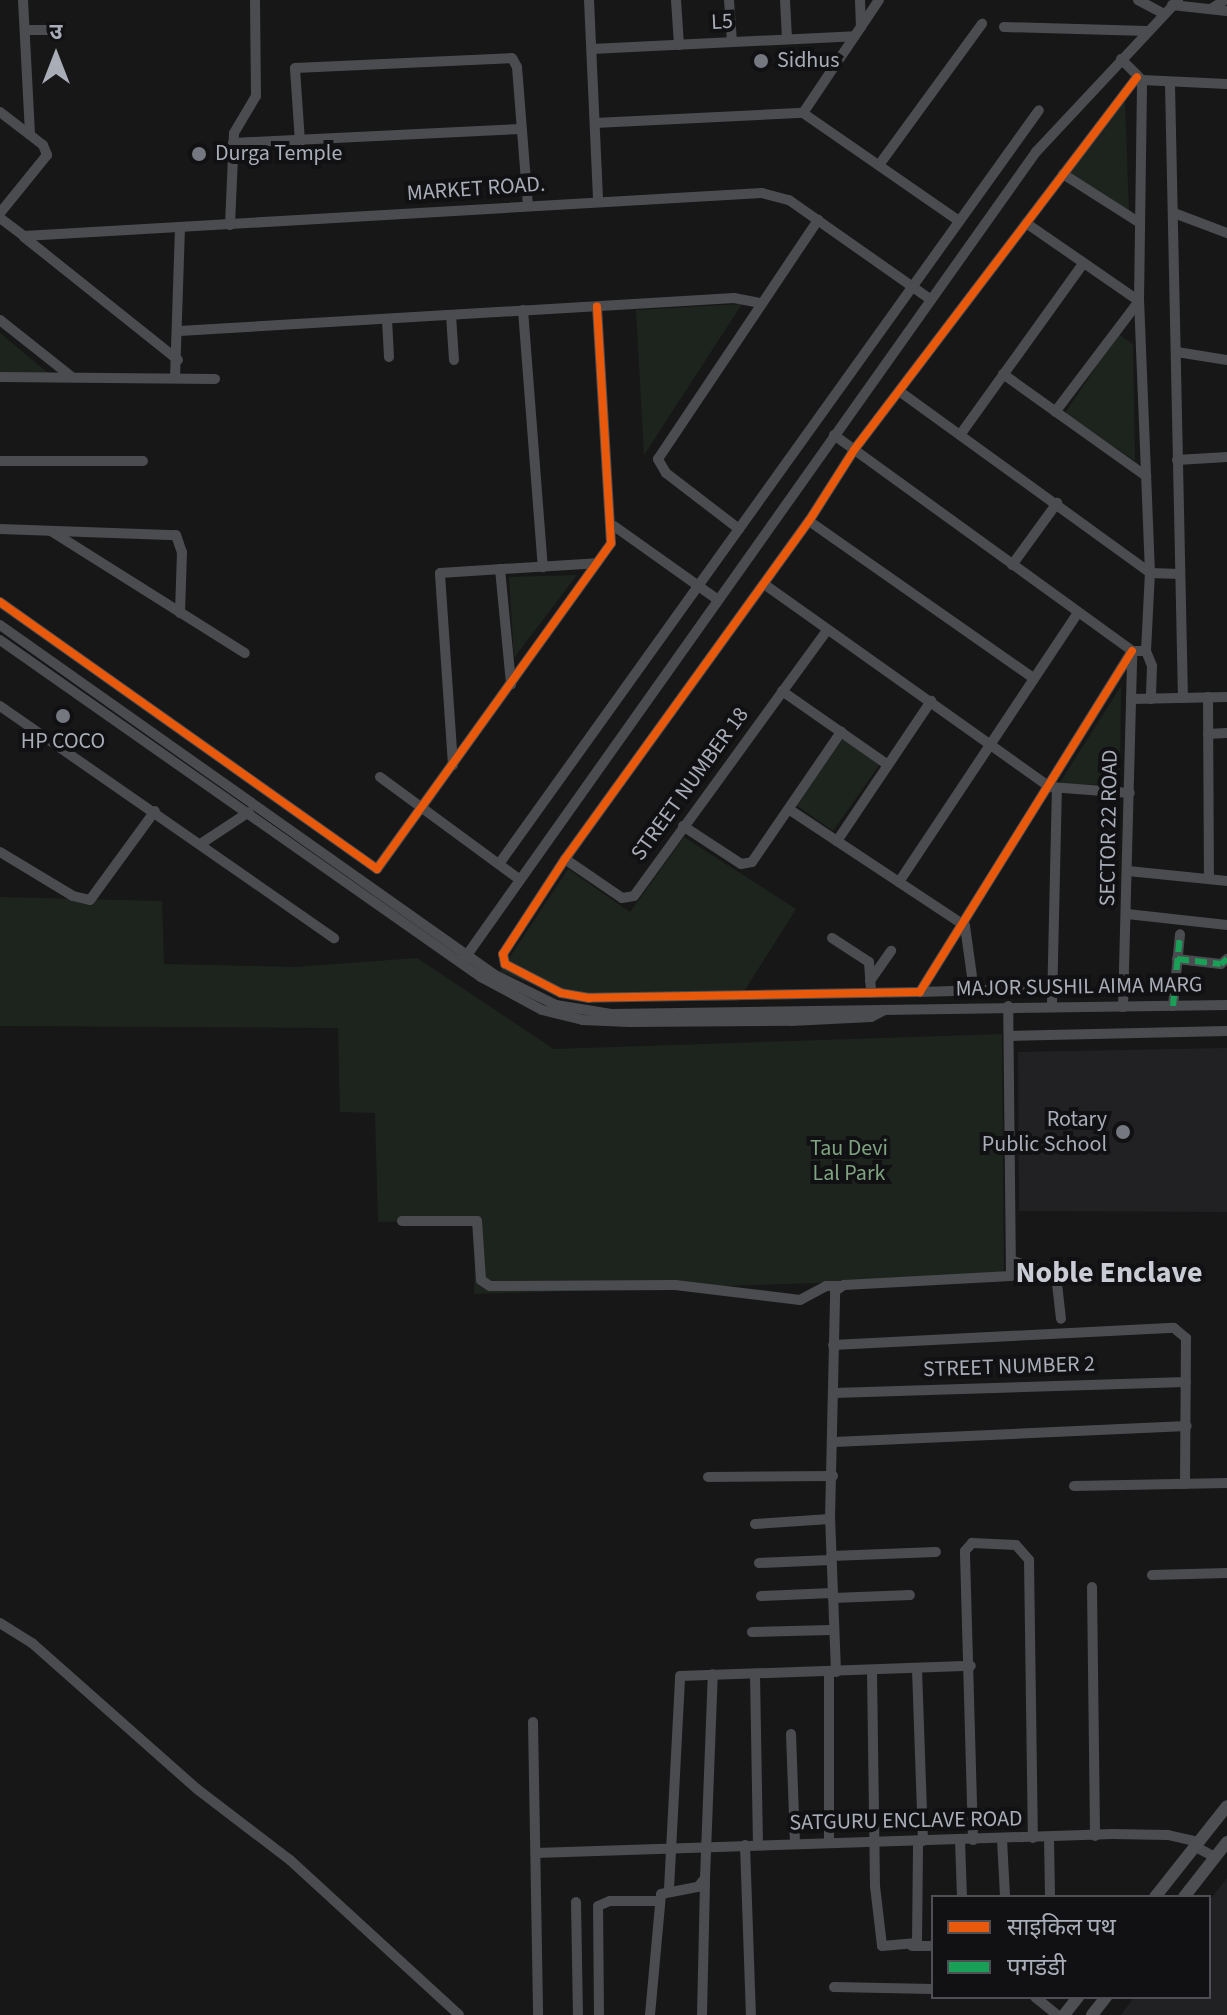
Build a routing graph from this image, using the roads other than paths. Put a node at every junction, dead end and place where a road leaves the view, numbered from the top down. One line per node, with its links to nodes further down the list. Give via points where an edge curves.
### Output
1 (23, 0): 16 (street)
2 (255, 0): 35 (street, via 256,96 236,126)
3 (589, 0): 23 (street)
4 (676, 0): 22 (street)
5 (729, 0): 21 (street)
6 (785, 0): 20 (street)
7 (860, 0): 19 (street)
8 (879, 0): 19 (street)
9 (1138, 0): 11 (street)
10 (1225, 0): 12 (street)
11 (1171, 6): 12 (street); 18 (street)
12 (1211, 9): 13 (street)
13 (1227, 11)
14 (982, 24): 36 (street)
15 (1004, 27): 18 (street)
16 (25, 30): 17 (street); 33 (street)
17 (48, 30)
18 (1147, 31): 24 (street)
19 (858, 32): 20 (street, L5); 30 (street)
20 (787, 39): 21 (street, L5)
21 (732, 42): 22 (street, L5)
22 (679, 45): 23 (street, L5)
23 (592, 49): 31 (street)
24 (1121, 59): 25 (street); 52 (street, via 1036,152)
25 (1140, 78): 26 (street); 37 (street); 45 (street)
26 (1170, 84): 27 (street); 40 (street)
27 (1227, 84)
28 (1039, 110): 43 (street)
29 (0, 112): 33 (street)
30 (803, 113): 31 (street); 36 (street)
31 (595, 123): 38 (street)
32 (522, 129): 34 (street); 34 (street, via 512,58 300,67 293,70); 39 (street)
33 (30, 135): 41 (street, via 46,149 46,160)
34 (300, 142): 35 (street)
35 (233, 143): 46 (street)
36 (879, 165): 43 (street)
37 (1063, 174): 44 (street); 45 (street)
38 (598, 201): 39 (street, MARKET ROAD.); 42 (street, MARKET ROAD., via 762,193 789,200)
39 (528, 206): 46 (street, MARKET ROAD.)
40 (1174, 213): 48 (street); 61 (street)
41 (0, 216): 49 (street)
42 (818, 220): 51 (street, MARKET ROAD.); 54 (street)
43 (959, 221): 51 (street)
44 (1026, 223): 50 (street); 71 (street)
45 (1140, 223): 53 (street)
46 (230, 225): 47 (street, MARKET ROAD.)
47 (180, 227): 49 (street, MARKET ROAD.); 60 (street)
48 (1227, 233)
49 (24, 236): 63 (street)
50 (1082, 265): 53 (street); 66 (street)
51 (912, 286): 52 (street, MARKET ROAD.); 85 (street)
52 (930, 299): 73 (street)
53 (1139, 301): 72 (street); 80 (street)
54 (760, 303): 55 (street, via 734,298); 85 (street, via 658,459 666,473)
55 (597, 306): 56 (street); 83 (street)
56 (523, 310): 57 (street); 89 (street)
57 (451, 315): 58 (street); 64 (street)
58 (387, 319): 60 (street); 62 (street)
59 (0, 320): 68 (street)
60 (179, 331): 63 (street)
61 (1177, 352): 65 (street); 77 (street)
62 (389, 357)
63 (178, 360): 69 (street)
64 (454, 360)
65 (1227, 360)
66 (1003, 374): 72 (street); 74 (street)
67 (0, 377): 68 (street)
68 (72, 377): 69 (street)
69 (175, 378): 70 (street)
70 (215, 379)
71 (899, 391): 74 (street); 75 (street)
72 (1055, 412): 80 (street)
73 (834, 435): 75 (street); 95 (street)
74 (960, 435): 81 (street)
75 (854, 450): 82 (street); 88 (street)
76 (1227, 457): 77 (street)
77 (1177, 460): 92 (street)
78 (0, 461): 79 (street)
79 (143, 461)
80 (1146, 476): 91 (street)
81 (1057, 503): 88 (street); 91 (street)
82 (809, 521): 93 (street); 105 (street)
83 (614, 526): 87 (street, via 611,543); 94 (street)
84 (0, 529): 86 (street)
85 (739, 529): 94 (street)
86 (49, 530): 97 (street); 97 (street, via 176,535 182,552)
87 (597, 563): 89 (street); 106 (street)
88 (1012, 565): 98 (street)
89 (543, 567): 90 (street)
90 (500, 569): 106 (street); 120 (street, via 439,576)
91 (1150, 573): 92 (street); 103 (street)
92 (1180, 574): 110 (street)
93 (764, 584): 100 (street); 132 (street)
94 (699, 586): 95 (street); 133 (street)
95 (718, 600): 136 (street)
96 (0, 602): 134 (street)
97 (180, 613): 104 (street)
98 (1078, 613): 102 (street); 105 (street)
99 (0, 625): 140 (street, MAJOR SUSHIL AIMA MARG)
100 (827, 630): 107 (street, STREET NUMBER 18); 113 (street)
101 (0, 640): 127 (street, MAJOR SUSHIL AIMA MARG)
102 (1132, 651): 103 (street); 111 (street, SECTOR 22 ROAD); 122 (street)
103 (1146, 651): 112 (street, via 1152,666)
104 (245, 653)
105 (1033, 678): 118 (street)
106 (511, 684): 120 (street)
107 (782, 691): 115 (street); 128 (street, STREET NUMBER 18)
108 (1208, 697): 109 (street); 110 (street); 117 (street)
109 (1227, 697)
110 (1183, 698): 112 (street)
111 (1131, 699): 112 (street); 123 (street, SECTOR 22 ROAD)
112 (1151, 699)
113 (931, 701): 118 (street); 119 (street)
114 (0, 706): 126 (street)
115 (841, 732): 119 (street); 125 (street)
116 (1227, 733): 117 (street)
117 (1208, 734): 137 (street)
118 (991, 742): 122 (street); 139 (street)
119 (888, 765): 129 (street)
120 (453, 766): 124 (street)
121 (380, 777): 124 (street)
122 (1054, 788): 123 (street); 143 (street); 152 (street)
123 (1130, 793): 135 (street, SECTOR 22 ROAD)
124 (422, 807): 133 (street); 134 (street)
125 (790, 810): 128 (street, via 747,864); 129 (street)
126 (155, 811): 130 (street); 131 (street, via 90,900 73,896)
127 (249, 812): 130 (street); 148 (street, MAJOR SUSHIL AIMA MARG)
128 (683, 826): 132 (street, STREET NUMBER 18, via 630,899)
129 (837, 841): 139 (street)
130 (202, 843): 145 (street)
131 (0, 852)
132 (565, 859): 151 (street, via 503,954 509,968 535,982 589,998)
133 (499, 864): 136 (street)
134 (377, 869): 140 (street)
135 (1128, 871): 137 (street); 141 (street, SECTOR 22 ROAD)
136 (519, 879): 148 (street)
137 (1209, 879): 138 (street)
138 (1227, 881)
139 (899, 882): 143 (street)
140 (365, 883): 148 (street, MAJOR SUSHIL AIMA MARG)
141 (1127, 914): 142 (street); 159 (street, SECTOR 22 ROAD)
142 (1227, 925)
143 (965, 926): 153 (street); 154 (street)
144 (1180, 934): 149 (street)
145 (334, 938)
146 (832, 938): 151 (street, via 867,959)
147 (891, 951): 151 (street)
148 (464, 958): 157 (street, MAJOR SUSHIL AIMA MARG, via 542,1010 583,1020 791,1021)
149 (1177, 959): 150 (street, via 1221,964); 158 (street)
150 (1227, 959)
151 (870, 988): 154 (street)
152 (1052, 988): 153 (street); 155 (street)
153 (974, 991): 154 (street)
154 (920, 992)
155 (1052, 1005): 157 (street, MAJOR SUSHIL AIMA MARG); 159 (street, MAJOR SUSHIL AIMA MARG)
156 (1227, 1005): 158 (street, MAJOR SUSHIL AIMA MARG)
157 (1008, 1006): 161 (street)
158 (1173, 1006): 159 (street, MAJOR SUSHIL AIMA MARG)
159 (1123, 1007)
160 (1227, 1031): 161 (street)
161 (1009, 1036): 163 (street)
162 (402, 1221): 164 (street, via 477,1221 485,1285 675,1285 795,1300)
163 (1013, 1261): 164 (street, via 1011,1276 1002,1280); 165 (street, via 1056,1275)
164 (840, 1286): 166 (street, via 833,1301)
165 (1061, 1319)
166 (833, 1345): 167 (street, via 1174,1328 1186,1338); 168 (street)
167 (1186, 1382): 168 (street, STREET NUMBER 2); 169 (street)
168 (834, 1393): 170 (street)
169 (1187, 1426): 170 (street); 174 (street)
170 (834, 1442): 171 (street)
171 (833, 1476): 172 (street); 176 (street)
172 (708, 1477)
173 (1227, 1483): 174 (street)
174 (1185, 1484): 175 (street)
175 (1074, 1486)
176 (830, 1519): 177 (street); 179 (street)
177 (755, 1524)
178 (936, 1552): 179 (street)
179 (831, 1558): 180 (street); 184 (street)
180 (759, 1563)
181 (1227, 1573): 182 (street)
182 (1152, 1575)
183 (1092, 1587): 199 (street)
184 (832, 1595): 185 (street); 186 (street); 188 (street)
185 (910, 1595)
186 (761, 1596)
187 (0, 1623): 233 (street, via 32,1643 197,1789 290,1860)
188 (831, 1630): 189 (street); 193 (street)
189 (752, 1632)
190 (971, 1666): 191 (street); 200 (street, via 965,1547 1016,1545 1029,1560); 204 (street)
191 (917, 1669): 192 (street); 205 (street)
192 (872, 1671): 193 (street); 206 (street)
193 (832, 1673): 195 (street); 208 (street)
194 (713, 1674): 195 (street); 210 (street, via 679,1678); 213 (street)
195 (755, 1674): 212 (street)
196 (533, 1722): 215 (street)
197 (791, 1734): 209 (street)
198 (1227, 1806): 214 (main road)
199 (1100, 1836): 201 (street, SATGURU ENCLAVE ROAD); 214 (street, SATGURU ENCLAVE ROAD)
200 (1033, 1838): 201 (street, SATGURU ENCLAVE ROAD); 202 (street, SATGURU ENCLAVE ROAD)
201 (1049, 1838): 221 (street)
202 (1002, 1839): 204 (street, SATGURU ENCLAVE ROAD); 220 (street)
203 (960, 1840): 204 (street, SATGURU ENCLAVE ROAD); 205 (street, SATGURU ENCLAVE ROAD); 219 (street)
204 (973, 1840)
205 (920, 1841): 206 (street, SATGURU ENCLAVE ROAD); 226 (street, via 918,1939)
206 (874, 1842): 208 (street, SATGURU ENCLAVE ROAD); 226 (street, via 877,1939 882,1946)
207 (1227, 1842): 216 (main road)
208 (829, 1843): 209 (street, SATGURU ENCLAVE ROAD)
209 (795, 1844): 212 (street, SATGURU ENCLAVE ROAD)
210 (671, 1845): 213 (street, SATGURU ENCLAVE ROAD); 215 (street, SATGURU ENCLAVE ROAD); 218 (street)
211 (745, 1845): 212 (street, SATGURU ENCLAVE ROAD); 213 (street, SATGURU ENCLAVE ROAD); 239 (street)
212 (758, 1845)
213 (708, 1846): 217 (street)
214 (1194, 1846): 216 (street, SATGURU ENCLAVE ROAD); 222 (main road)
215 (536, 1853): 234 (street)
216 (1215, 1857): 223 (main road)
217 (705, 1882): 218 (street); 238 (street)
218 (669, 1889): 224 (street)
219 (962, 1895)
220 (1005, 1895)
221 (1050, 1895)
222 (1157, 1895)
223 (1186, 1895)
224 (659, 1901): 236 (street, via 610,1901 598,1906); 237 (street)
225 (576, 1902): 235 (street)
226 (912, 1946): 227 (street)
227 (931, 1946)
228 (834, 1987): 229 (street)
229 (931, 1989)
230 (1037, 1999): 240 (street)
231 (1076, 1999): 241 (main road)
232 (1104, 1999): 242 (main road)
233 (459, 2015)
234 (538, 2015)
235 (578, 2015)
236 (599, 2015)
237 (650, 2015)
238 (702, 2015)
239 (751, 2015)
240 (1057, 2015)
241 (1064, 2015)
242 (1092, 2015)

